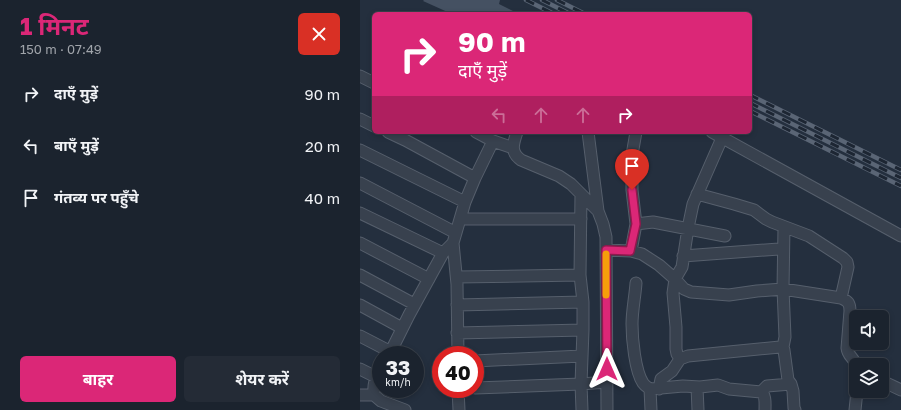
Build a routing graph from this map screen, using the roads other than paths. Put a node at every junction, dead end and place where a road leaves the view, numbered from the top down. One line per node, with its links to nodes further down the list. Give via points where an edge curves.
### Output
1 (360, 76): 2 (street)
2 (372, 82)
3 (360, 119): 4 (street)
4 (372, 125)
5 (392, 134): 15 (street)
6 (480, 134): 12 (street)
7 (516, 134): 13 (street)
8 (588, 134): 20 (street)
9 (636, 134): 24 (street, via 632,155 632,190)
10 (715, 134): 11 (street)
11 (722, 138): 18 (street); 28 (street)
12 (494, 141): 13 (street); 15 (street)
13 (513, 148): 17 (street, via 521,160 560,176)
14 (360, 150): 19 (street)
15 (474, 178): 19 (street)
16 (360, 183): 29 (street)
17 (581, 194): 20 (street); 23 (street)
18 (697, 194): 25 (street, via 754,210); 26 (street)
19 (465, 202): 22 (street)
20 (598, 211): 32 (street, via 606,237)
21 (360, 213): 34 (street)
22 (460, 219): 23 (street); 29 (street)
23 (581, 219): 37 (street)
24 (636, 224): 26 (street, via 653,222); 33 (street)
25 (784, 227): 42 (street); 43 (street, via 809,236 847,262)
26 (688, 228): 27 (street); 35 (street)
27 (725, 236)
28 (901, 236)
29 (455, 238): 34 (street); 38 (street)
30 (360, 243): 39 (street)
31 (779, 249): 35 (street)
32 (606, 250): 33 (street); 62 (street)
33 (630, 251): 40 (street, via 651,258)
34 (443, 253): 39 (street)
35 (683, 256): 40 (street, via 682,268)
36 (360, 275): 45 (street)
37 (580, 275): 38 (street); 44 (street)
38 (456, 277): 47 (street)
39 (429, 279): 45 (street)
40 (676, 279): 42 (street, via 687,291 729,295); 58 (street, via 673,293 676,349)
41 (636, 284): 68 (street, via 632,323 633,344 643,384)
42 (783, 289): 43 (street); 55 (street)
43 (842, 298): 57 (street, via 850,305 847,348)
44 (583, 302): 47 (street); 49 (street)
45 (414, 304): 48 (street)
46 (360, 305): 48 (street)
47 (457, 305): 50 (street)
48 (402, 328): 53 (street)
49 (583, 330): 50 (street); 56 (street)
50 (457, 333): 54 (street)
51 (360, 336): 52 (street)
52 (378, 346)
53 (393, 346)
54 (458, 346)
55 (783, 347): 58 (street, via 688,356); 64 (street, via 788,380)
56 (582, 356): 59 (street); 63 (street)
57 (853, 358)
58 (680, 360): 68 (street)
59 (484, 361)
60 (360, 369): 61 (street)
61 (372, 372)
62 (607, 382): 63 (street); 79 (street)
63 (581, 384): 67 (street); 78 (street)
64 (791, 384): 70 (street, via 767,386); 83 (street)
65 (889, 384): 69 (street)
66 (697, 387): 68 (street); 70 (street, via 718,385 729,389); 81 (street)
67 (484, 388)
68 (654, 389): 80 (street)
69 (901, 390)
70 (761, 392): 82 (street)
71 (372, 395): 72 (street)
72 (360, 396)
73 (378, 398): 76 (street)
74 (458, 398): 77 (street)
75 (856, 398): 84 (street)
76 (405, 410)
77 (459, 410)
78 (582, 410)
79 (607, 410)
80 (651, 410)
81 (698, 410)
82 (765, 410)
83 (795, 410)
84 (855, 410)

